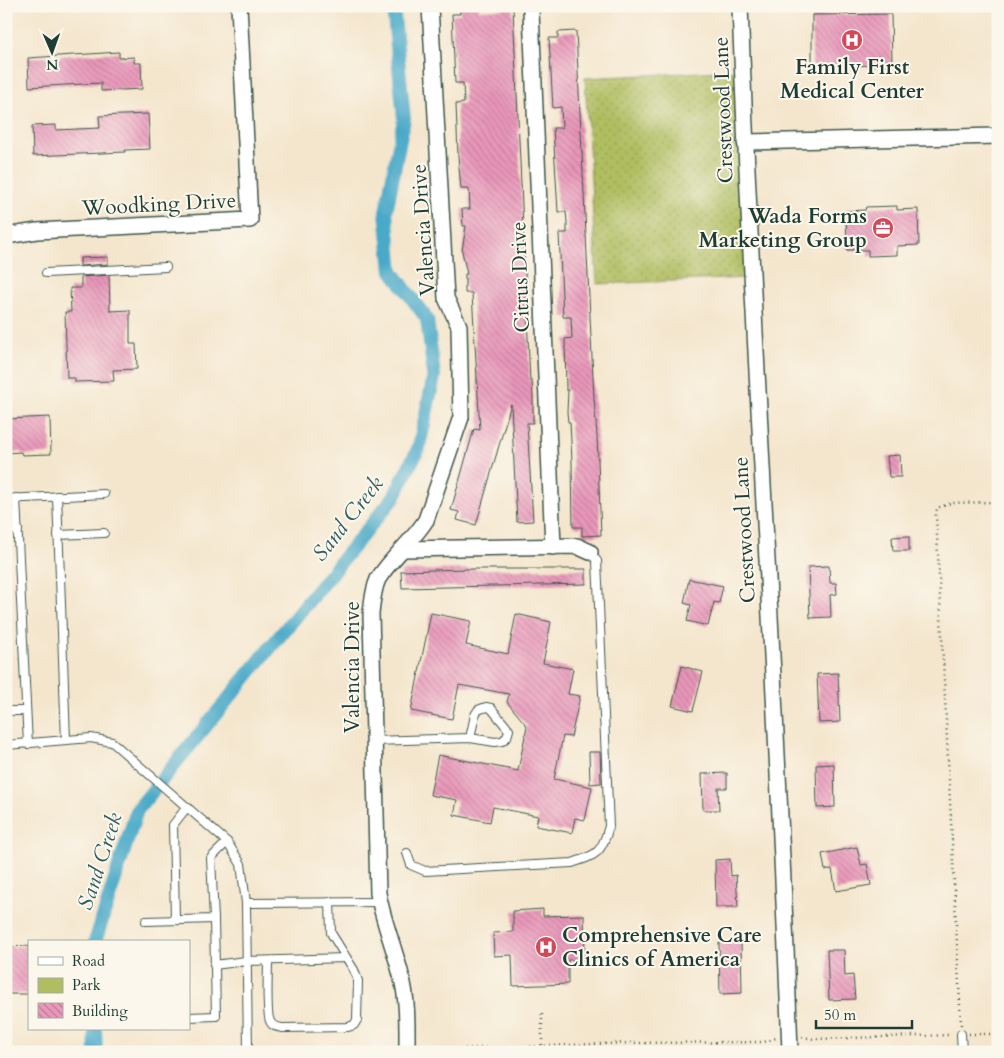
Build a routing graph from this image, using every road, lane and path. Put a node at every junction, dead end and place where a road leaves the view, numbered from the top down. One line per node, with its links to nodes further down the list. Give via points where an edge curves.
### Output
1 (239, 6): 7 (street, Woodking Drive, via 250,220)
2 (430, 6): 20 (street, Valencia Drive, via 446,298 459,326 461,417 426,520)
3 (534, 6): 19 (street, Citrus Drive, via 531,11)
4 (740, 6): 6 (street, Crestwood Lane)
5 (998, 136): 6 (street)
6 (745, 142): 54 (street, Crestwood Lane)
7 (6, 236)
8 (166, 267): 9 (lane)
9 (46, 273)
10 (104, 494): 11 (lane)
11 (57, 496): 12 (lane); 18 (lane)
12 (16, 498): 13 (lane); 16 (lane)
13 (6, 499)
14 (998, 502): 44 (path, via 950,503 937,508 936,515)
15 (6, 530): 16 (lane)
16 (18, 530): 22 (lane)
17 (104, 533): 18 (lane)
18 (58, 535): 25 (lane)
19 (553, 547): 20 (street); 21 (street, via 577,546)
20 (403, 549): 26 (street, Valencia Drive, via 378,579 372,597)
21 (590, 552): 31 (lane, via 597,561 609,826 605,844 592,857 572,863 425,871 411,865)
22 (26, 711): 23 (lane); 27 (lane)
23 (6, 712)
24 (470, 738): 24 (lane, via 502,741 508,730 492,708 486,707 475,715); 26 (lane)
25 (66, 740): 27 (lane); 29 (lane, via 91,738 112,742)
26 (373, 741): 33 (street, Valencia Drive)
27 (28, 744): 28 (lane)
28 (6, 745)
29 (187, 807): 30 (lane); 35 (lane, via 173,825)
30 (227, 842): 34 (lane, via 241,864); 36 (lane, via 212,858)
31 (406, 853)
32 (330, 902): 33 (lane); 34 (lane); 38 (lane, via 331,933)
33 (380, 902): 53 (street, Valencia Drive, via 402,976)
34 (246, 903): 39 (lane)
35 (175, 919): 36 (lane); 37 (lane)
36 (214, 919): 41 (lane)
37 (146, 921)
38 (346, 958): 40 (lane); 40 (lane, via 358,981 357,1020 348,1027 274,1026 268,1012)
39 (246, 961): 40 (lane); 41 (lane); 51 (lane)
40 (268, 961)
41 (214, 965): 43 (lane, via 216,1016)
42 (542, 1014): 48 (path)
43 (190, 1017)
44 (961, 1034): 45 (path); 46 (path); 55 (lane)
45 (998, 1034)
46 (801, 1037)
47 (778, 1038): 48 (path, via 764,1042)
48 (542, 1046): 50 (path)
49 (380, 1050): 52 (path)
50 (429, 1050)
51 (248, 1052)
52 (374, 1052)
53 (407, 1052)
54 (790, 1052)
55 (962, 1052)

